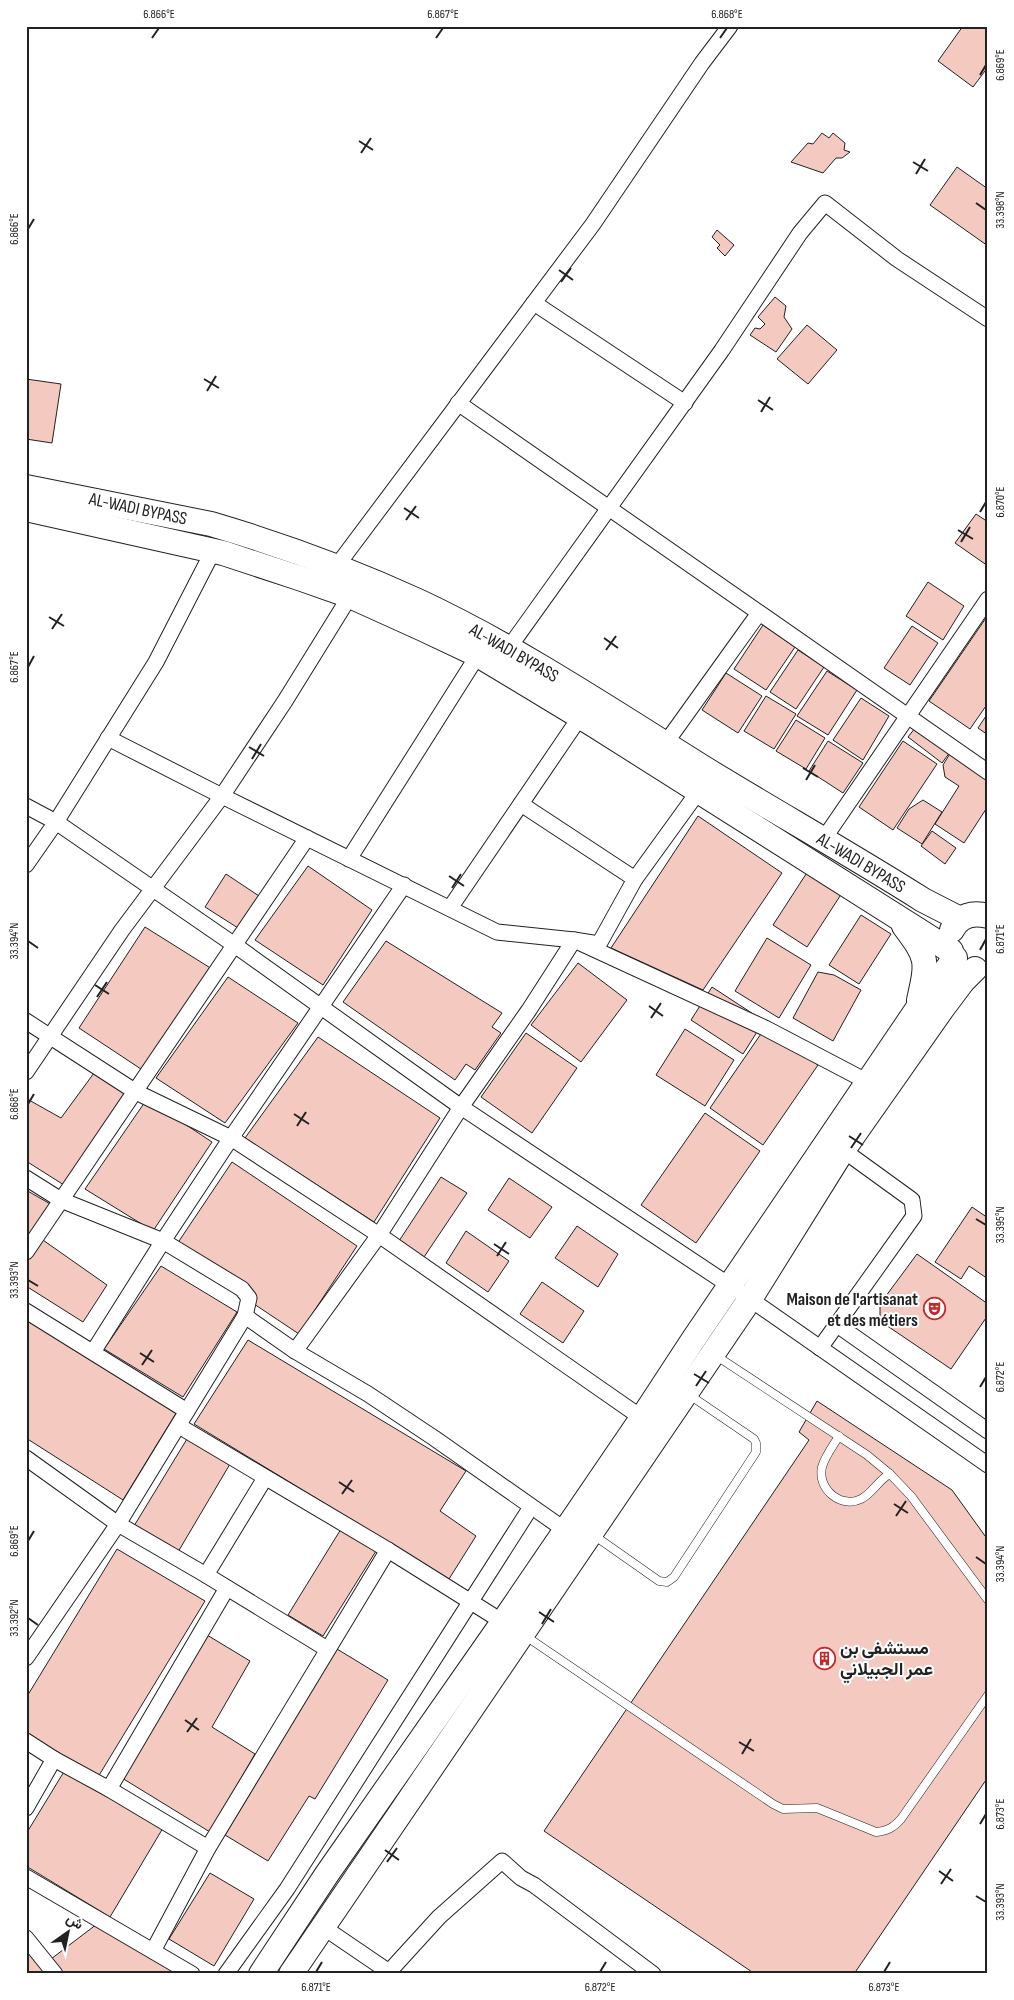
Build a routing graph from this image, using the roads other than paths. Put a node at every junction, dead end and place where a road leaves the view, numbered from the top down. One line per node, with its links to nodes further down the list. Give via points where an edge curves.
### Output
1 (730, 26): 2 (street, via 593,224)
2 (534, 303): 4 (street); 5 (street)
3 (988, 319): 5 (street, via 897,259 824,203 800,233)
4 (458, 403): 8 (street); 10 (street)
5 (685, 403): 8 (street)
6 (26, 487): 10 (main road, AL-WADI BYPASS, via 211,524)
7 (26, 510): 9 (main road, AL-WADI BYPASS)
8 (610, 510): 13 (street); 14 (street)
9 (213, 551): 11 (main road, AL-WADI BYPASS); 18 (street, via 156,662)
10 (336, 567): 14 (main road, AL-WADI BYPASS, via 420,602)
11 (350, 596): 15 (main road, AL-WADI BYPASS); 22 (street)
12 (988, 599): 16 (street)
13 (759, 613): 16 (street); 19 (street)
14 (508, 649): 19 (main road, AL-WADI BYPASS)
15 (478, 655): 17 (main road, AL-WADI BYPASS); 28 (street)
16 (907, 716): 20 (street); 27 (street)
17 (580, 717): 21 (main road, AL-WADI BYPASS); 23 (street)
18 (108, 738): 22 (street); 25 (street)
19 (665, 744): 27 (main road, AL-WADI BYPASS)
20 (988, 772)
21 (698, 792): 30 (street); 36 (main road, AL-WADI BYPASS)
22 (222, 796): 26 (street); 32 (street)
23 (521, 804): 30 (street); 34 (street)
24 (26, 806): 25 (street)
25 (56, 822): 29 (street); 32 (street)
26 (308, 838): 28 (street); 38 (street)
27 (823, 840): 35 (main road, AL-WADI BYPASS, via 923,900)
28 (349, 859): 31 (street)
29 (26, 865)
30 (635, 879): 37 (street, via 599,944)
31 (404, 886): 34 (street); 40 (street)
32 (153, 890): 38 (street); 43 (street, via 122,930)
33 (988, 895): 35 (main road)
34 (450, 908): 37 (street, via 498,932)
35 (974, 916): 39 (main road, via 954,925 950,933 949,942)
36 (898, 918): 39 (main road, AL-WADI BYPASS); 41 (main road, via 924,955 924,978)
37 (574, 940): 45 (street, via 765,1028); 47 (street)
38 (236, 946): 40 (street); 46 (street)
39 (967, 961): 41 (main road); 49 (main road, via 962,980)
40 (321, 1008): 47 (street); 48 (street)
41 (918, 1008): 45 (main road)
42 (26, 1021): 43 (street)
43 (50, 1038): 44 (street); 46 (street)
44 (26, 1072)
45 (868, 1082): 55 (main road)
46 (136, 1092): 48 (street); 51 (street)
47 (460, 1107): 52 (street); 55 (street)
48 (231, 1138): 52 (street); 53 (street)
49 (843, 1150): 55 (main road); 58 (street, via 912,1200 914,1216)
50 (26, 1178): 51 (street)
51 (61, 1200): 53 (street); 54 (street)
52 (379, 1235): 61 (street); 66 (street)
53 (163, 1241): 57 (street, via 242,1289 249,1298); 62 (street)
54 (26, 1252)
55 (740, 1293): 59 (main road); 60 (street); 63 (main road)
56 (26, 1311): 62 (street)
57 (245, 1316): 61 (street); 65 (street)
58 (836, 1324): 60 (street); 68 (street)
59 (693, 1340): 63 (main road); 66 (main road)
60 (820, 1348): 71 (street)
61 (295, 1351): 74 (street, via 376,1400)
62 (93, 1352): 65 (street)
63 (713, 1354): 64 (main road); 69 (lane)
64 (687, 1393): 77 (main road); 77 (lane, via 751,1437 757,1447 674,1578 667,1582 659,1580)
65 (187, 1411): 67 (street)
66 (642, 1418): 76 (main road)
67 (179, 1426): 73 (street); 75 (street)
68 (988, 1431)
69 (839, 1436): 72 (lane); 72 (lane, via 822,1468 825,1487 831,1495 850,1502 859,1500)
70 (26, 1458): 75 (street)
71 (988, 1465)
72 (890, 1474): 82 (lane, via 911,1496)
73 (265, 1478): 78 (street); 79 (street)
74 (531, 1507): 76 (street); 81 (street)
75 (118, 1524): 79 (street); 85 (street)
76 (565, 1530): 83 (main road)
77 (591, 1533): 83 (main road)
78 (388, 1550): 81 (street); 84 (street)
79 (206, 1575): 80 (street)
80 (228, 1588): 84 (street); 89 (street)
81 (470, 1600): 83 (street); 100 (street, via 287,1889)
82 (988, 1600)
83 (513, 1628): 86 (lane, via 773,1804 783,1808 817,1808 876,1832 893,1828 901,1819); 93 (main road); 101 (main road, via 322,1881)
84 (327, 1649): 91 (street)
85 (26, 1658)
86 (988, 1695)
87 (26, 1741): 88 (street)
88 (54, 1759): 89 (street); 90 (street)
89 (109, 1789): 91 (street)
90 (26, 1808)
91 (208, 1848): 95 (street)
92 (26, 1877): 95 (street)
93 (323, 1927): 97 (street); 102 (main road)
94 (26, 1938): 98 (street)
95 (153, 1951): 99 (street)
96 (634, 1968): 97 (street, via 502,1862 439,1916); 103 (street)
97 (390, 1973)
98 (56, 1974)
99 (192, 1974)
100 (226, 1974)
101 (261, 1974)
102 (291, 1974)
103 (653, 1974)

